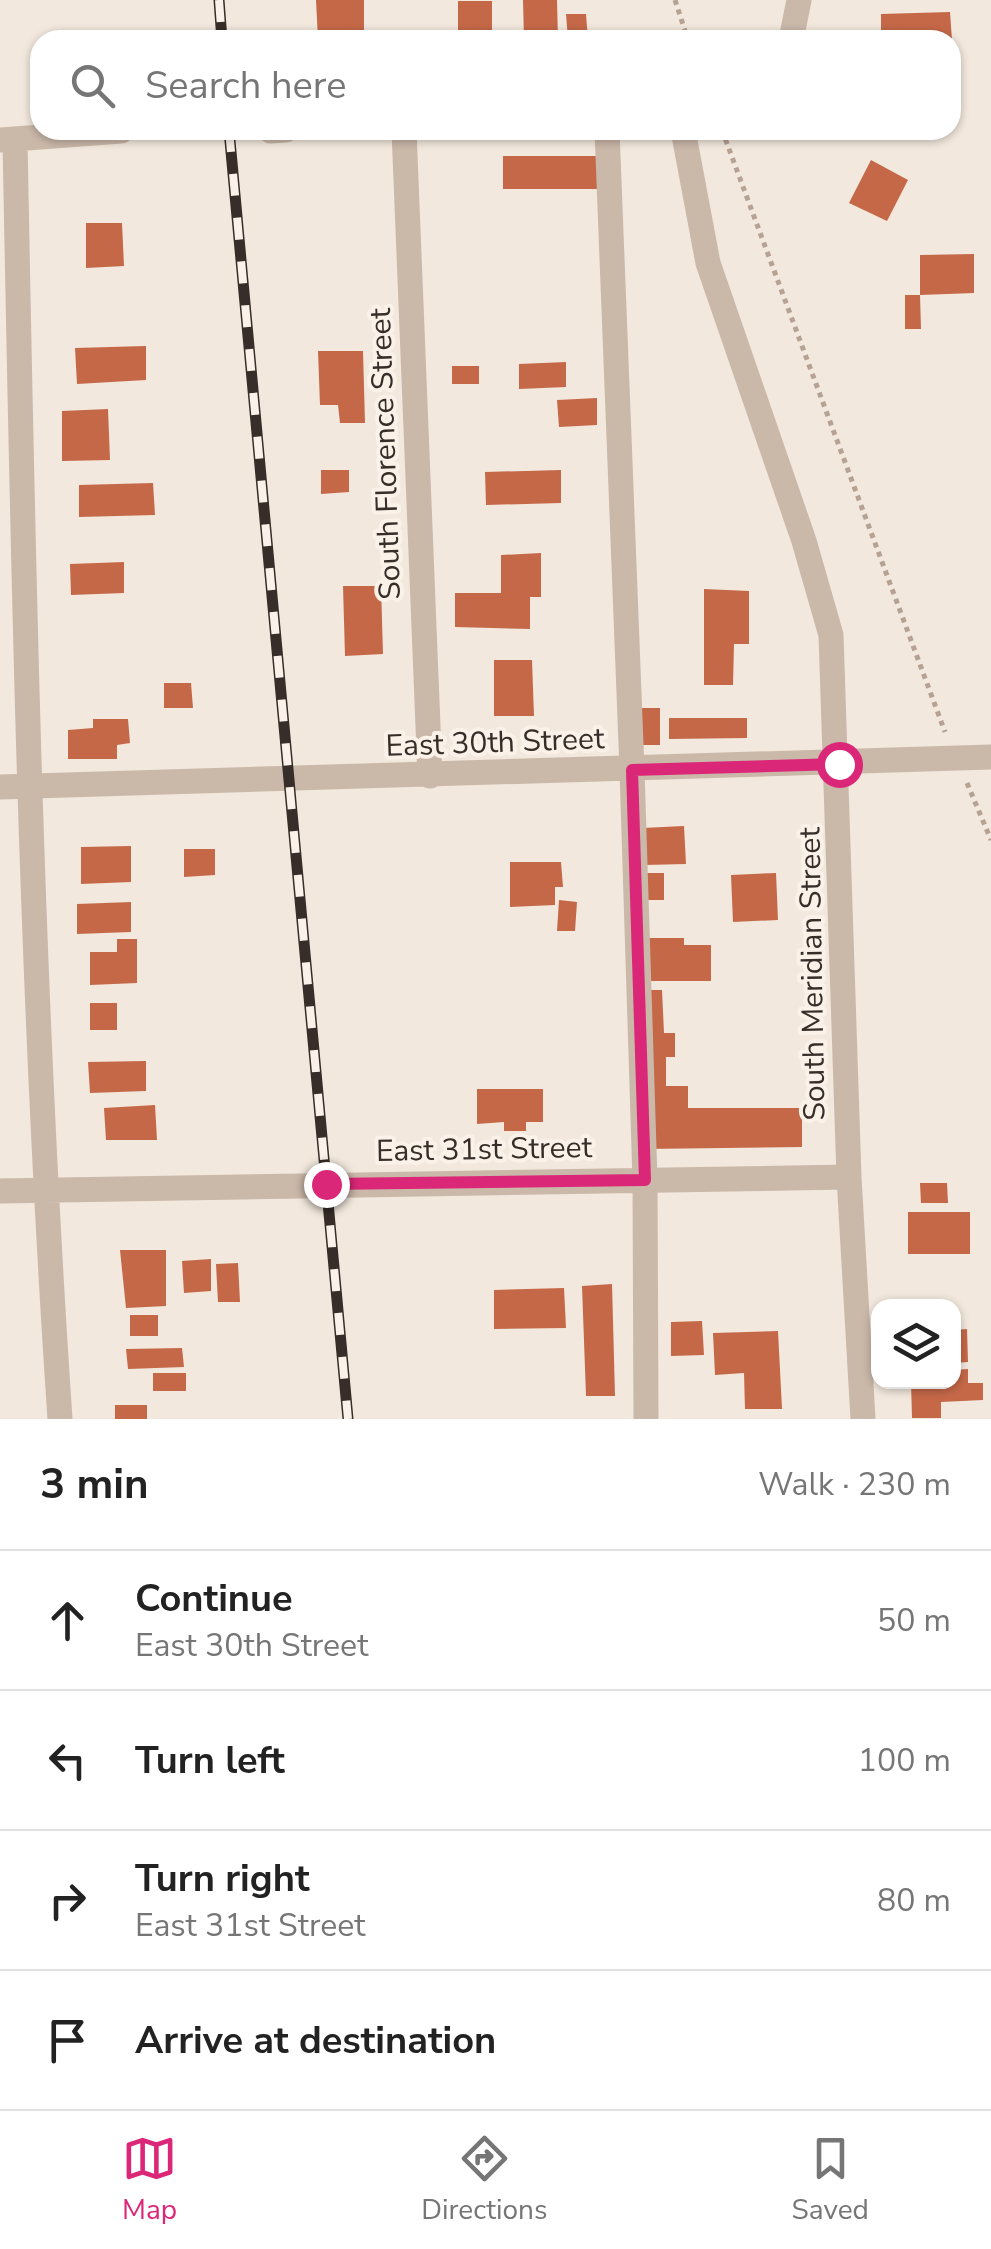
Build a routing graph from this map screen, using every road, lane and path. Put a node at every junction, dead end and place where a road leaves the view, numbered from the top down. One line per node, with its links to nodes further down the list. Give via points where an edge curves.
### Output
1 (674, 0): 3 (path)
2 (799, 0): 4 (street)
3 (684, 30)
4 (793, 30)
5 (7, 140): 16 (street)
6 (404, 140): 14 (street, South Florence Street)
7 (607, 140): 13 (street)
8 (685, 140): 12 (street, South Meridian Street, via 708,264 831,635)
9 (726, 140): 10 (path)
10 (930, 698)
11 (991, 756): 12 (street, East 30th Street)
12 (839, 764): 13 (street, East 30th Street); 19 (street, South Meridian Street)
13 (632, 770): 14 (street, East 30th Street); 20 (street)
14 (430, 776): 16 (street, East 30th Street)
15 (0, 787): 16 (street, East 30th Street)
16 (28, 787): 22 (street)
17 (985, 825): 18 (path)
18 (991, 840)
19 (849, 1177): 20 (street, East 31st Street); 25 (street, South Meridian Street)
20 (645, 1180): 22 (street, East 31st Street); 24 (street)
21 (0, 1190): 22 (street, East 31st Street)
22 (45, 1190): 23 (street)
23 (60, 1419)
24 (646, 1419)
25 (863, 1419)

